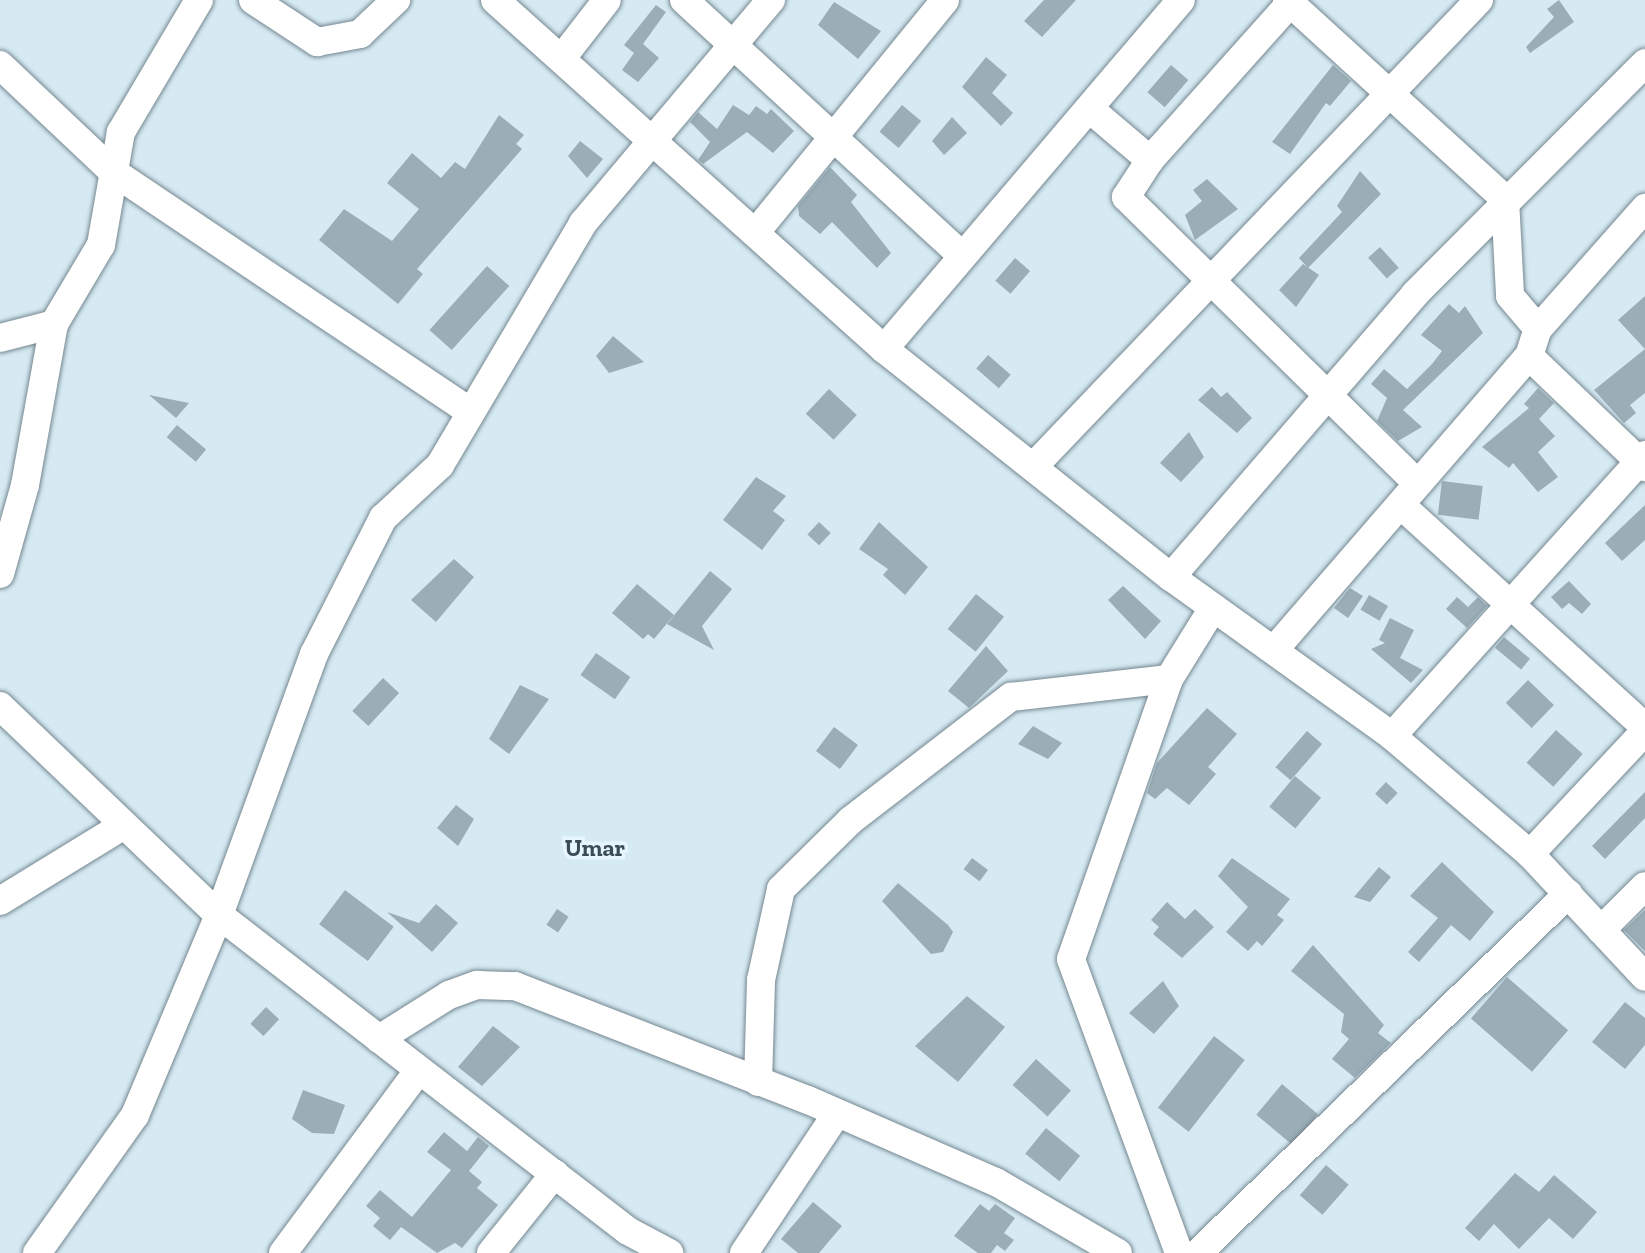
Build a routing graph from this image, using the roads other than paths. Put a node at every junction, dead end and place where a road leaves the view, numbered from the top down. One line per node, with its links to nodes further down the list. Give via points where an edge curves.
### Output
1 (199, 0): 21 (street, via 121,132)
2 (253, 0): 3 (street, via 317,42 360,34)
3 (396, 0)
4 (495, 0): 13 (street)
5 (607, 0): 13 (street)
6 (684, 0): 12 (street)
7 (771, 0): 12 (street)
8 (945, 0): 18 (street)
9 (1181, 0): 17 (street)
10 (1479, 0): 16 (street)
11 (1290, 1): 16 (street); 20 (street)
12 (733, 46): 18 (street); 19 (street)
13 (562, 58): 19 (street)
14 (1645, 63): 22 (street)
15 (0, 65): 21 (street)
16 (1392, 97): 22 (street); 26 (street)
17 (1090, 109): 20 (street); 25 (street)
18 (831, 132): 24 (street); 25 (street)
19 (653, 144): 24 (street); 33 (street, via 583,223)
20 (1150, 160): 26 (street, via 1127,188 1130,207)
21 (112, 171): 27 (street, via 101,245); 33 (street)
22 (1505, 199): 28 (street, via 1510,296); 32 (street)
23 (1645, 208): 28 (street)
24 (755, 232): 30 (street)
25 (962, 257): 30 (street)
26 (1210, 285): 32 (street); 35 (street)
27 (54, 324): 29 (street); 37 (street, via 25,485)
28 (1538, 329): 31 (street)
29 (0, 338)
30 (884, 349): 35 (street)
31 (1529, 356): 34 (street); 36 (street)
32 (1327, 394): 36 (street); 38 (street)
33 (469, 411): 51 (street, via 440,465 383,519 314,653)
34 (1643, 461): 39 (street)
35 (1032, 467): 38 (street)
36 (1410, 495): 39 (street); 41 (street)
37 (0, 574)
38 (1171, 577): 40 (street)
39 (1512, 601): 44 (street); 45 (street)
40 (1213, 608): 41 (street); 42 (street)
41 (1274, 650): 45 (street)
42 (1169, 679): 56 (street, via 1011,697 851,820 781,889 761,980); 65 (street, via 1070,959)
43 (0, 706): 46 (street)
44 (1645, 729): 47 (street)
45 (1392, 736): 47 (street)
46 (124, 825): 50 (street); 51 (street)
47 (1530, 854): 49 (street)
48 (1645, 886): 52 (street)
49 (1568, 894): 52 (street); 66 (street)
50 (0, 901)
51 (219, 915): 54 (street); 59 (street, via 135,1115)
52 (1601, 930): 53 (street)
53 (1645, 977)
54 (379, 1040): 55 (street); 56 (street, via 449,995 477,985 515,986)
55 (419, 1070): 58 (street); 60 (street)
56 (758, 1082): 57 (street)
57 (835, 1116): 63 (street); 64 (street, via 996,1182)
58 (555, 1173): 61 (street); 62 (street, via 628,1231)
59 (37, 1253)
60 (283, 1253)
61 (492, 1253)
62 (669, 1253)
63 (744, 1253)
64 (1118, 1253)
65 (1179, 1253)
66 (1198, 1253)

